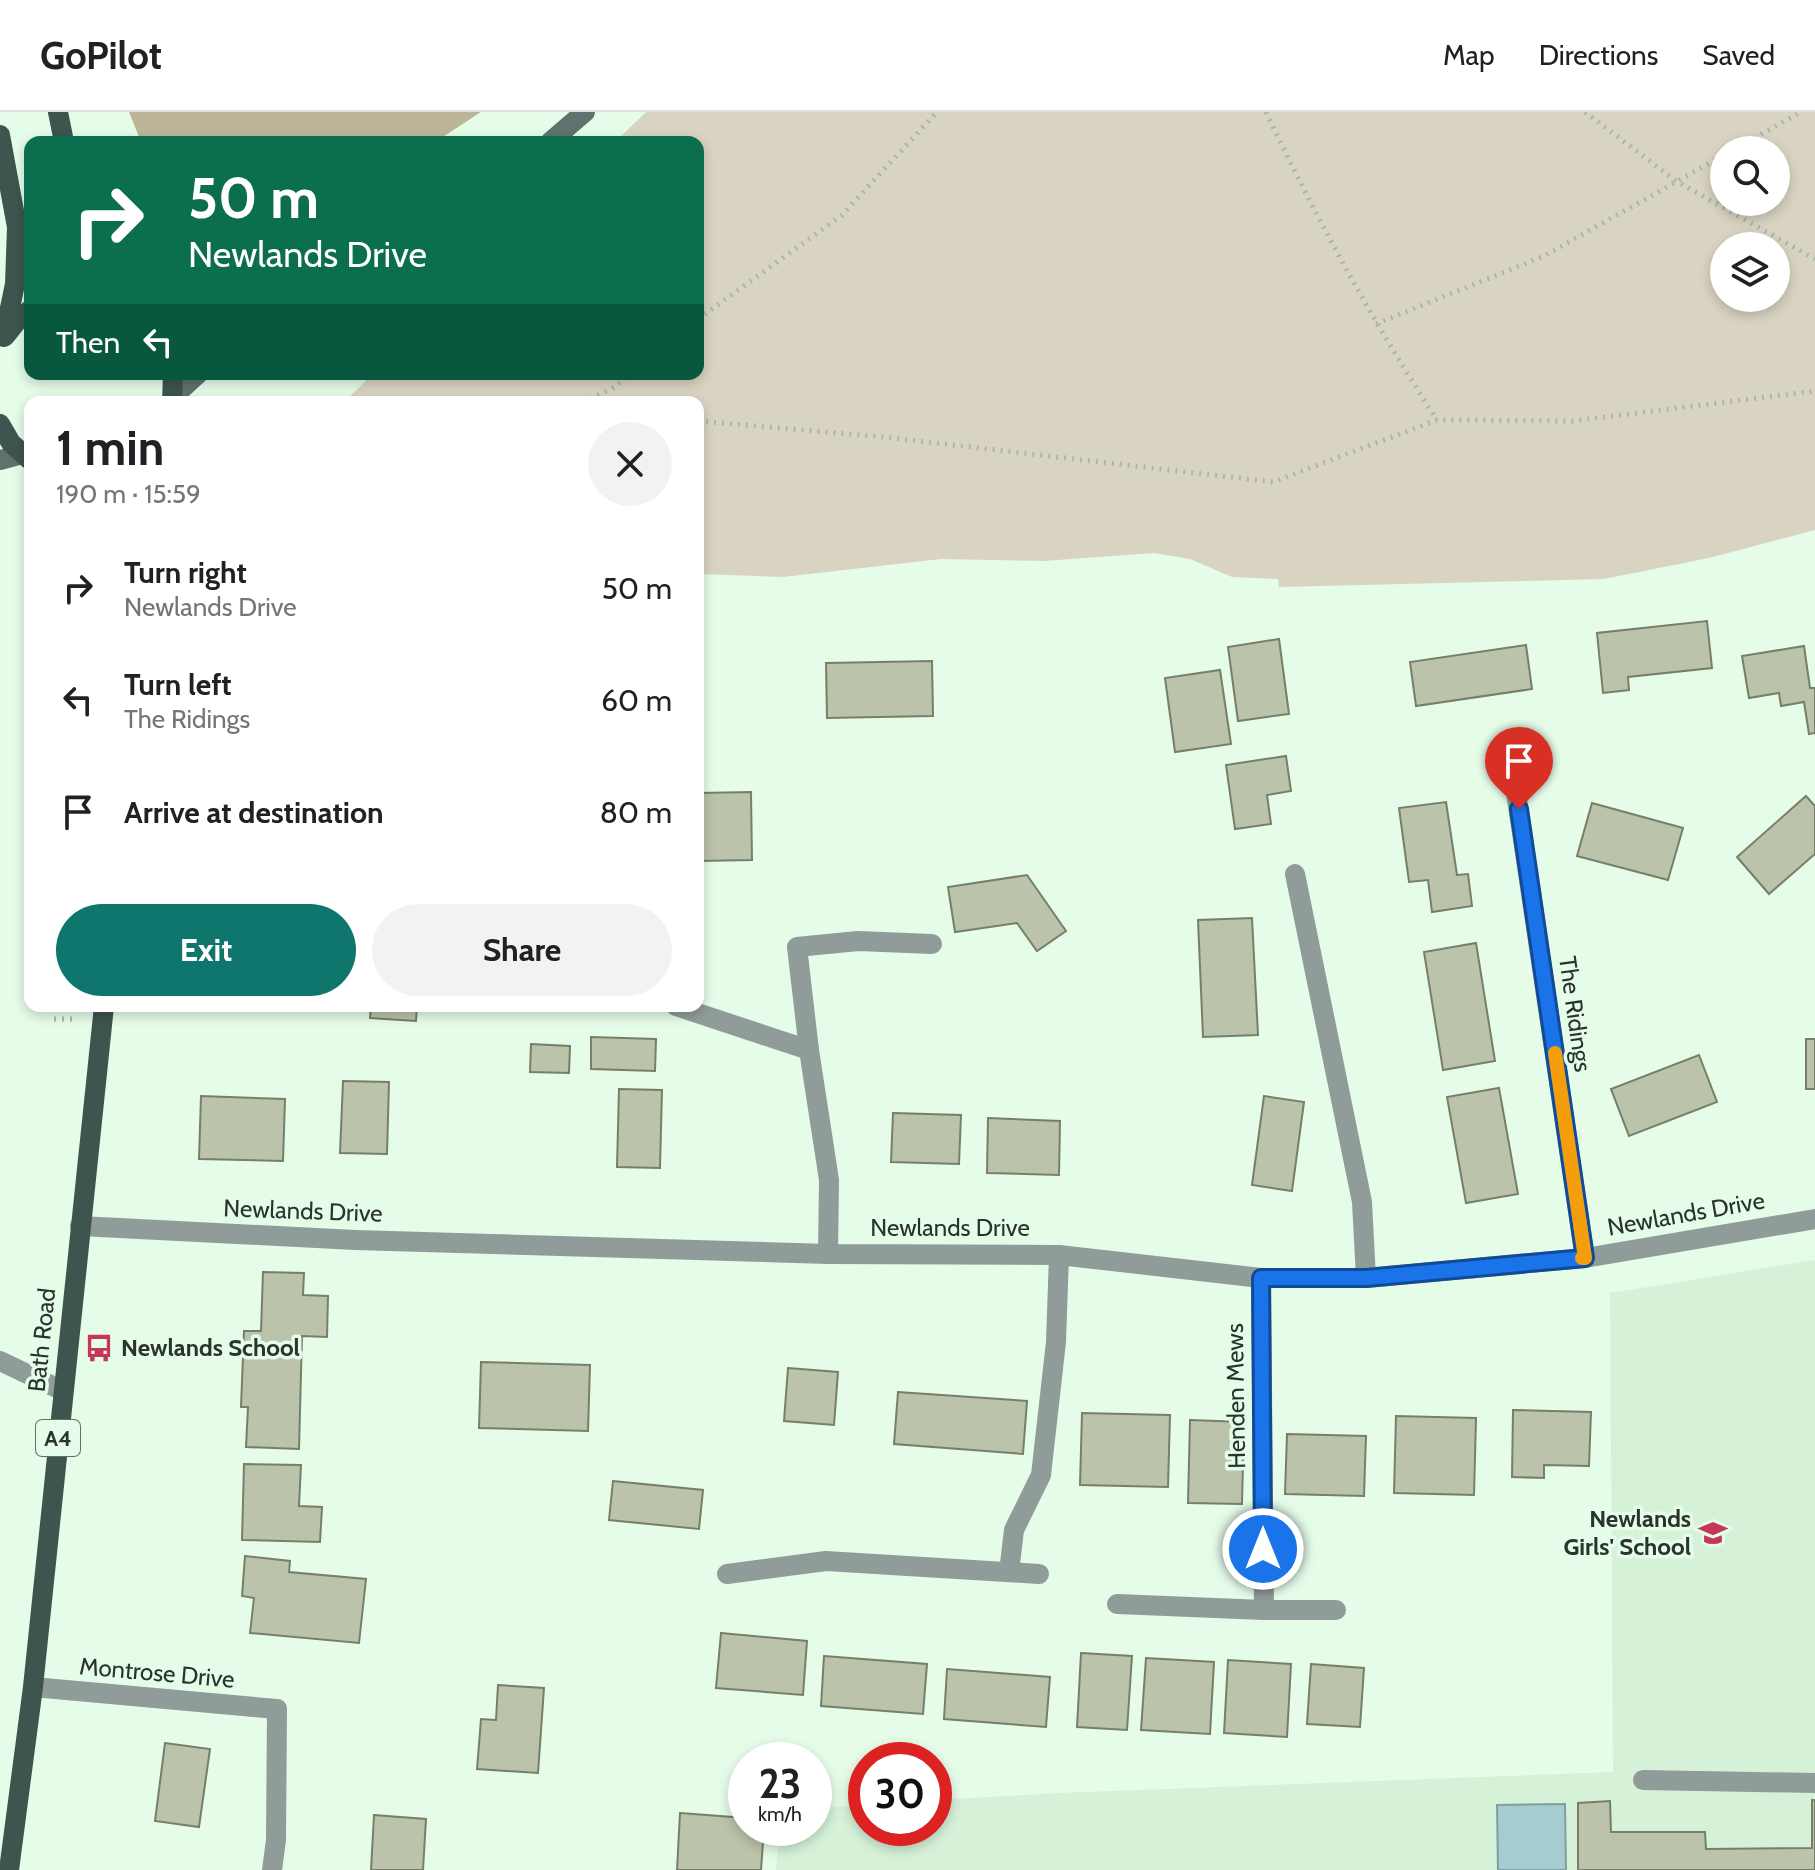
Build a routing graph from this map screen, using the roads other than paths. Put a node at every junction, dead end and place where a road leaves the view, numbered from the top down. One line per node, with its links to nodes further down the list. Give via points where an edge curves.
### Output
1 (58, 112): 4 (main road)
2 (585, 112): 5 (street)
3 (0, 135): 7 (main road, via 17,227 15,284)
4 (63, 136)
5 (557, 136)
6 (24, 315): 7 (main road)
7 (2, 341)
8 (192, 380): 9 (street)
9 (176, 396)
10 (0, 424): 11 (main road)
11 (24, 455)
12 (24, 457): 13 (street)
13 (0, 460)
14 (1514, 779): 24 (street, The Ridings)
15 (1295, 874): 26 (street, via 1362,1202)
16 (932, 944): 19 (street, via 858,941 797,947)
17 (103, 1012): 21 (main road, Bath Road / A4)
18 (694, 1012): 19 (street)
19 (809, 1050): 22 (street, via 829,1180)
20 (1815, 1219): 24 (street, Newlands Drive)
21 (80, 1226): 22 (street, Newlands Drive); 28 (main road, Bath Road / A4)
22 (828, 1254): 23 (street, Newlands Drive)
23 (1059, 1255): 25 (street, Newlands Drive); 29 (street, via 1056,1342 1041,1475 1014,1530)
24 (1585, 1258): 26 (street, Newlands Drive)
25 (1261, 1278): 26 (street, Newlands Drive); 33 (street, Henden Mews)
26 (1366, 1278)
27 (0, 1361): 28 (street)
28 (63, 1391): 35 (main road, Bath Road / A4)
29 (1009, 1572): 30 (street, via 826,1561); 31 (street)
30 (727, 1574)
31 (1039, 1574)
32 (1117, 1604): 33 (street)
33 (1264, 1610): 34 (street)
34 (1336, 1610)
35 (33, 1687): 38 (main road, Bath Road / A4); 39 (street, Montrose Drive, via 277,1709)
36 (1643, 1780): 37 (street)
37 (1815, 1783)
38 (9, 1870)
39 (272, 1870)

